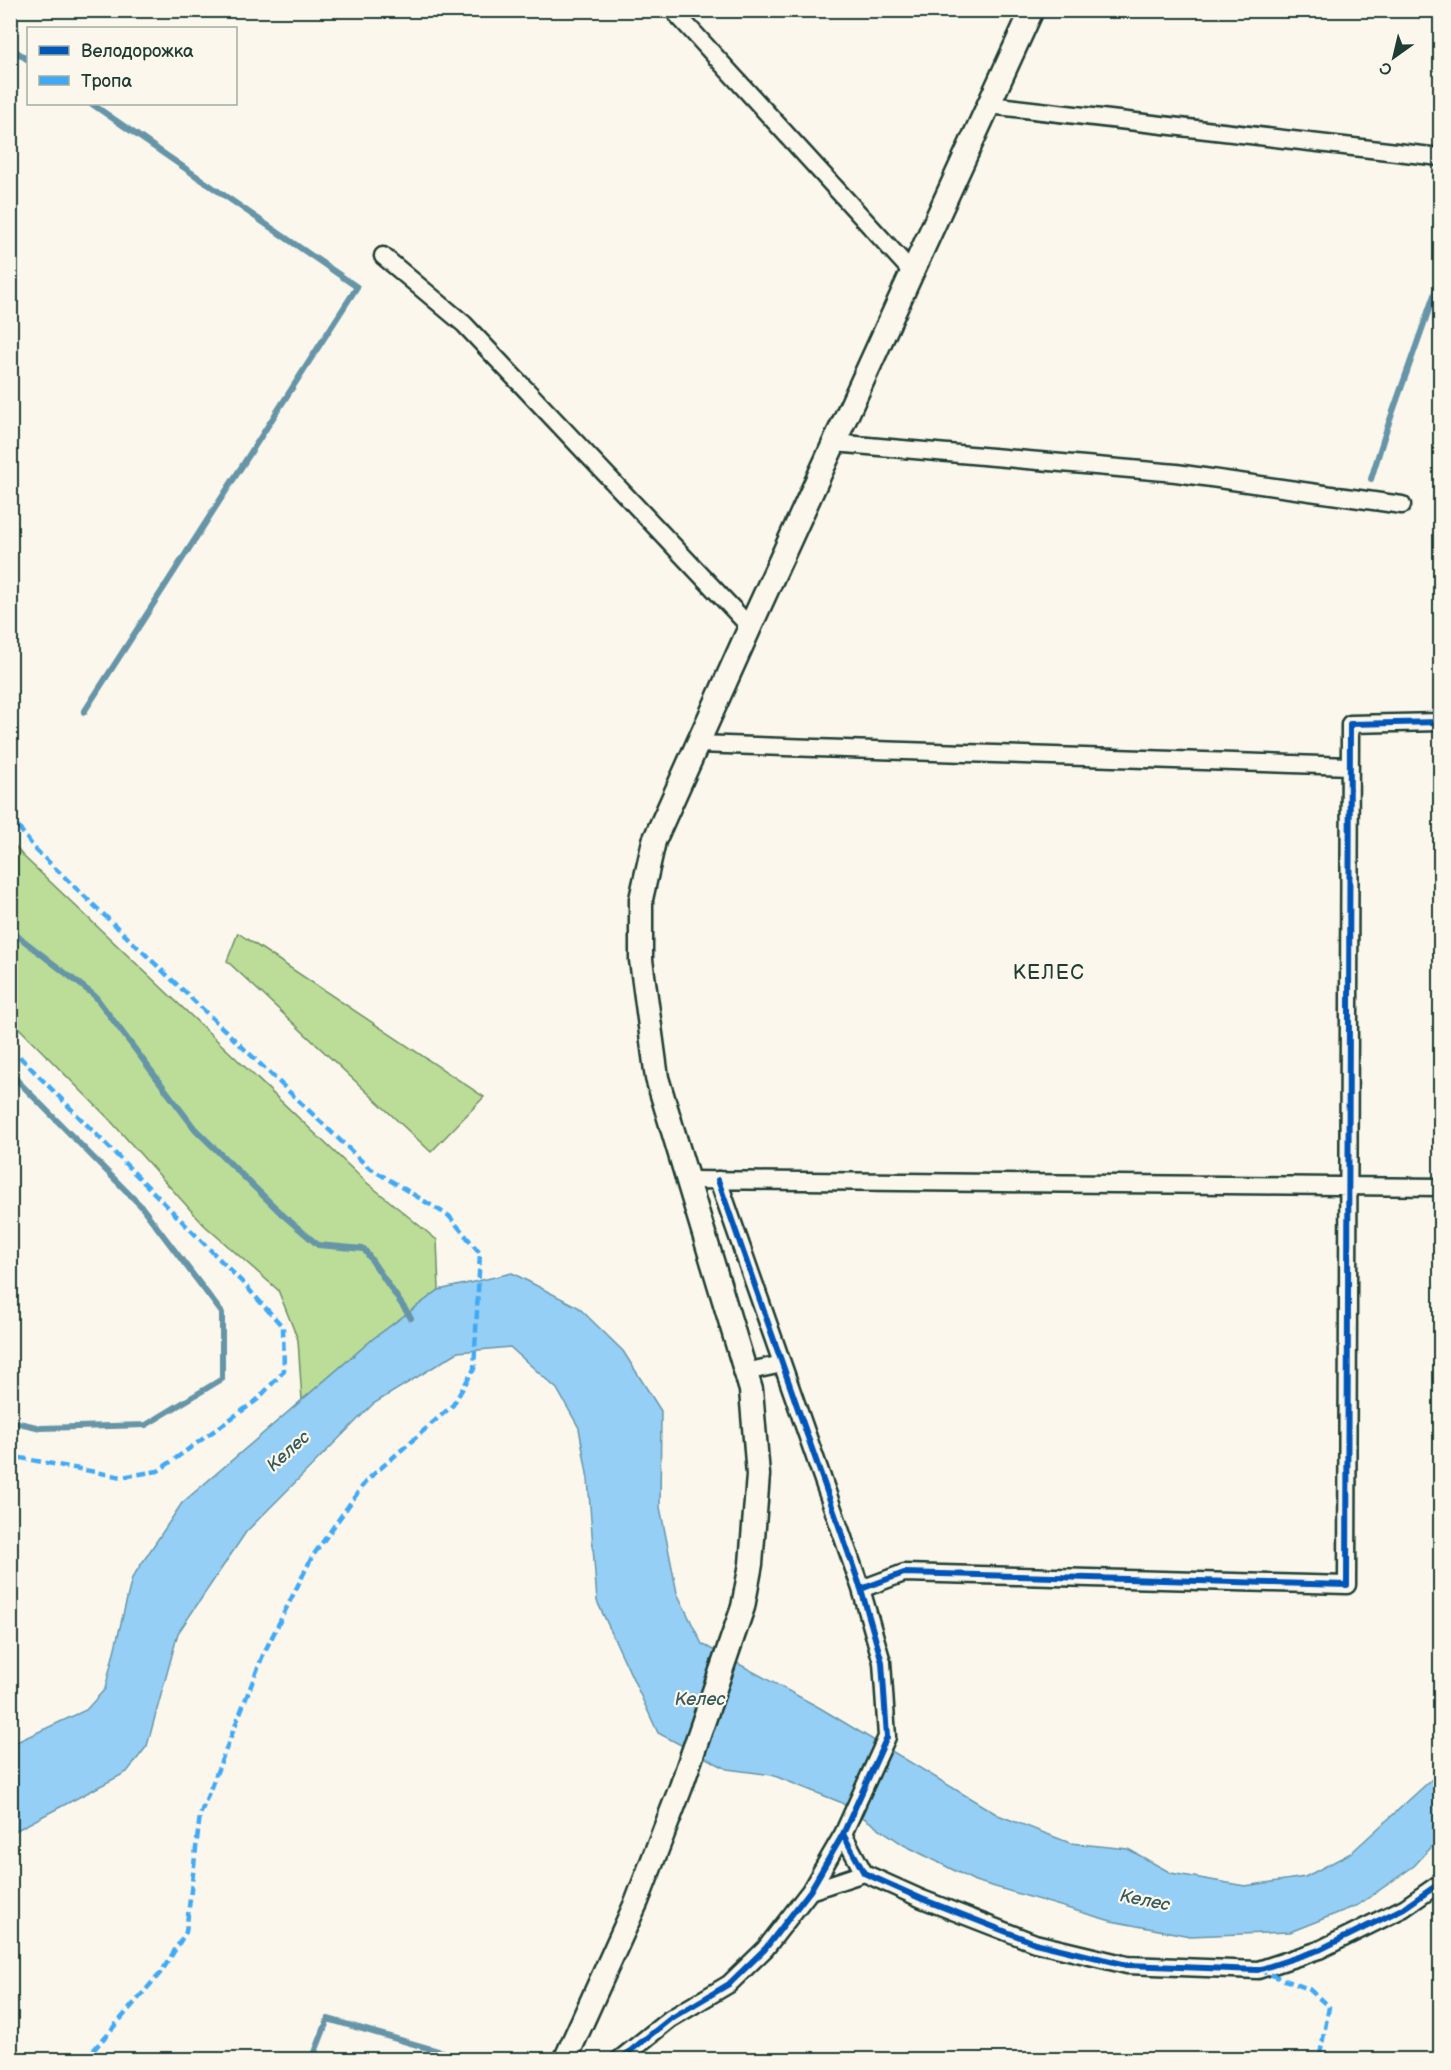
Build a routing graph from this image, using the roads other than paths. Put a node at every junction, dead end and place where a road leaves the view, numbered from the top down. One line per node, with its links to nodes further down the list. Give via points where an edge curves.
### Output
1 (673, 10): 6 (street)
2 (1032, 10): 3 (main road)
3 (989, 105): 4 (street); 6 (main road)
4 (1440, 157)
5 (383, 256): 9 (street, via 464,324)
6 (912, 272): 7 (main road)
7 (834, 443): 8 (street, via 1176,473); 9 (main road)
8 (1402, 505)
9 (750, 627): 11 (main road)
10 (1440, 722): 12 (street, via 1350,724)
11 (697, 744): 12 (street); 13 (main road, via 654,841 641,899 641,960 657,1078)
12 (1350, 766): 15 (street)
13 (688, 1180): 14 (street); 18 (main road)
14 (718, 1180): 15 (street); 17 (street)
15 (1348, 1186): 16 (street); 19 (street, via 1347,1585 904,1573)
16 (1440, 1187)
17 (782, 1364): 18 (street); 19 (street)
18 (745, 1372): 24 (main road, via 751,1390 758,1475 744,1607 637,1901)
19 (861, 1589): 20 (street, via 882,1662 887,1737)
20 (843, 1834): 21 (street); 23 (street)
21 (864, 1873): 22 (street, via 1035,1943 1127,1965 1258,1970 1320,1950 1404,1908); 23 (street)
22 (1440, 1883)
23 (810, 1891): 25 (street, via 765,1949 729,1984 670,2019)
24 (565, 2060)
25 (619, 2060)

